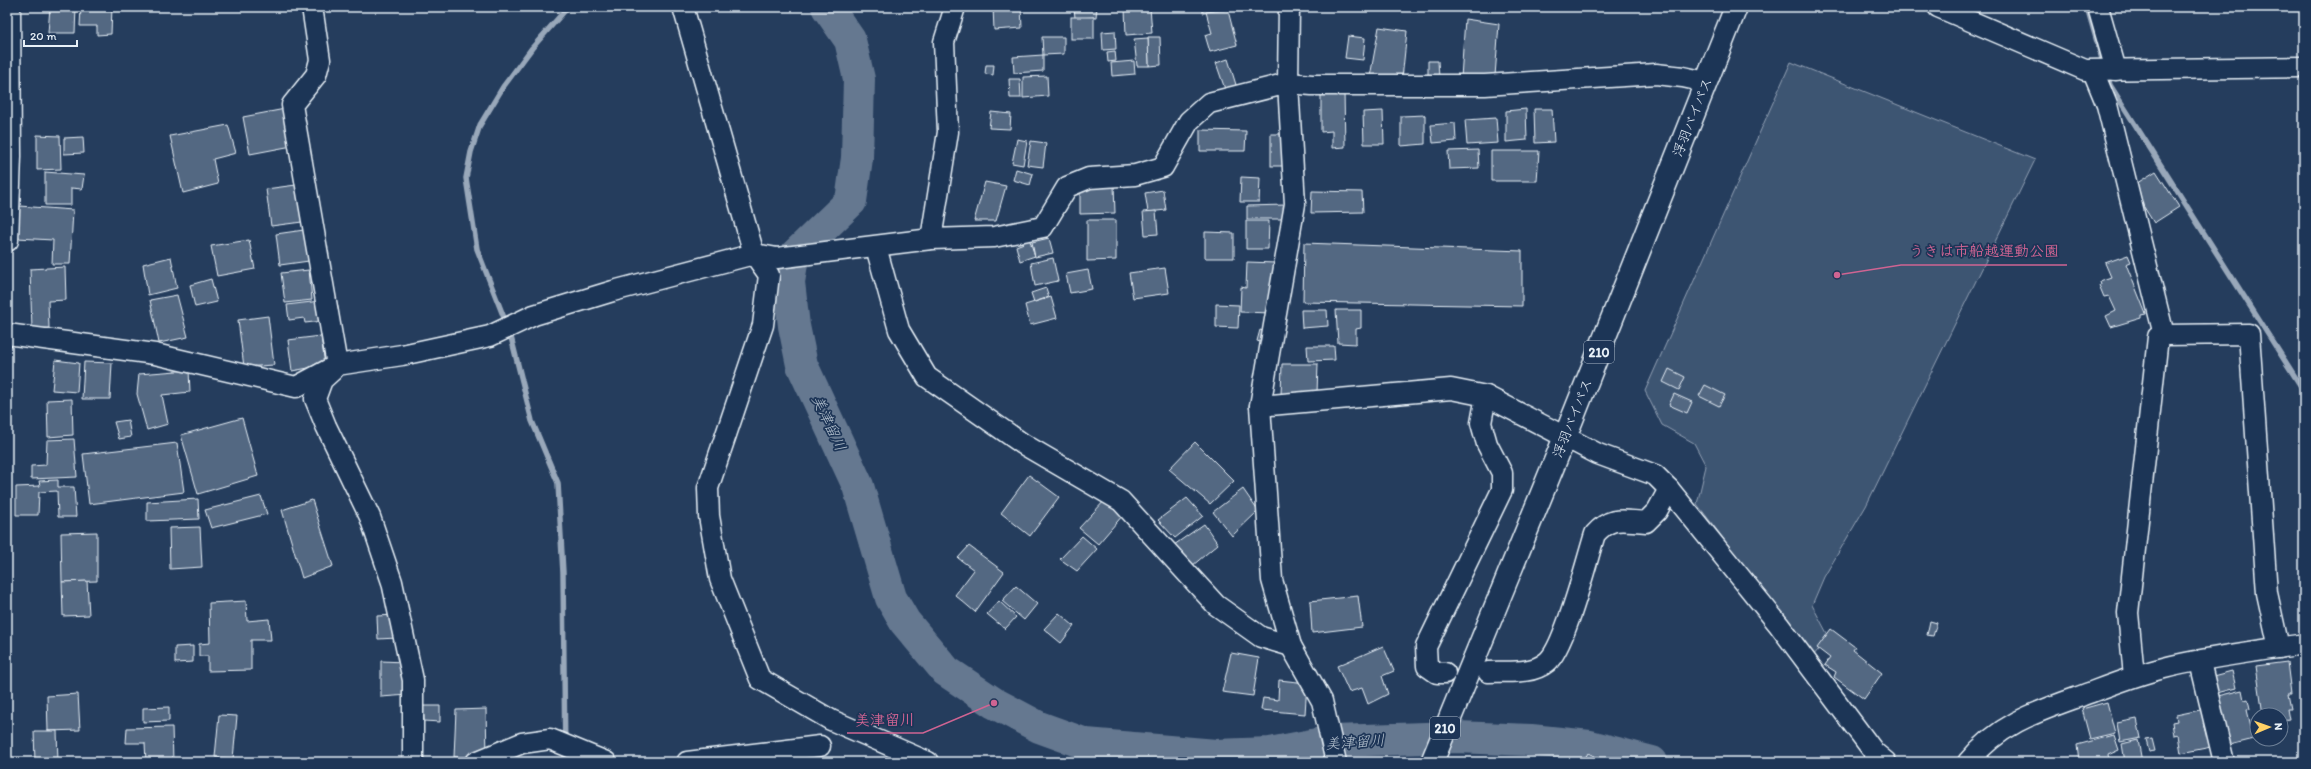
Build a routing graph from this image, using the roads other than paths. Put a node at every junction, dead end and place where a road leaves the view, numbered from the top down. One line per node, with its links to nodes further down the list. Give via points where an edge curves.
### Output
1 (9, 7): 13 (highway)
2 (312, 7): 20 (street, via 320,60 316,75 292,106)
3 (683, 7): 17 (street)
4 (955, 7): 14 (street, via 944,42 948,132)
5 (1289, 7): 12 (street)
6 (1736, 7): 11 (highway, 浮羽バイパス / 210)
7 (1938, 7): 10 (street, via 2085,70)
8 (2098, 7): 10 (street)
9 (2304, 67): 10 (street)
10 (2105, 70): 19 (street, via 2107,105)
11 (1706, 82): 12 (street, via 1656,74 1485,84); 23 (highway, 浮羽バイパス / 210)
12 (1288, 83): 14 (street, via 1209,103 1189,121 1163,167 1135,175 1090,178 1068,186 1043,227 994,237); 22 (street, via 1295,204)
13 (8, 157): 15 (highway)
14 (931, 239): 16 (street)
15 (7, 240)
16 (876, 247): 17 (street, via 777,258); 26 (street, via 898,330 927,377 1023,444 1121,502 1216,605 1261,637)
17 (754, 254): 20 (street, via 613,290 534,315 490,336 402,355); 32 (street, via 769,275 762,325 708,488 712,532 720,579 760,679)
18 (7, 334): 20 (street, via 155,354 296,387)
19 (2164, 335): 27 (street, via 2249,334 2267,593); 31 (street, via 2158,337 2128,613)
20 (337, 365): 34 (street, via 322,380 315,399 370,517 392,582 413,680)
21 (1486, 396): 22 (street, via 1451,389); 23 (street); 30 (street, via 1481,423 1487,444 1502,473 1502,490 1426,647 1426,666 1437,673)
22 (1260, 406): 26 (street, via 1272,580)
23 (1565, 437): 24 (street, via 1598,454 1655,475); 40 (highway, 浮羽バイパス / 210)
24 (1669, 489): 29 (street, via 1657,511 1646,522 1606,522 1595,534 1561,642 1548,662 1530,671); 41 (street, via 1779,625 1874,752)
25 (2304, 644): 27 (street)
26 (1291, 646): 39 (street, via 1322,701)
27 (2279, 648): 28 (street)
28 (2200, 662): 31 (street, via 2166,667); 43 (street)
29 (1488, 672)
30 (1445, 673)
31 (2134, 676): 42 (street, via 2029,714 1995,734)
32 (831, 720): 33 (street); 38 (street)
33 (816, 754): 37 (street)
34 (413, 762)
35 (476, 762): 36 (street, via 522,743 550,739)
36 (606, 762)
37 (687, 762)
38 (928, 762)
39 (1336, 762)
40 (1432, 762)
41 (1886, 762)
42 (1968, 762)
43 (2224, 762)

